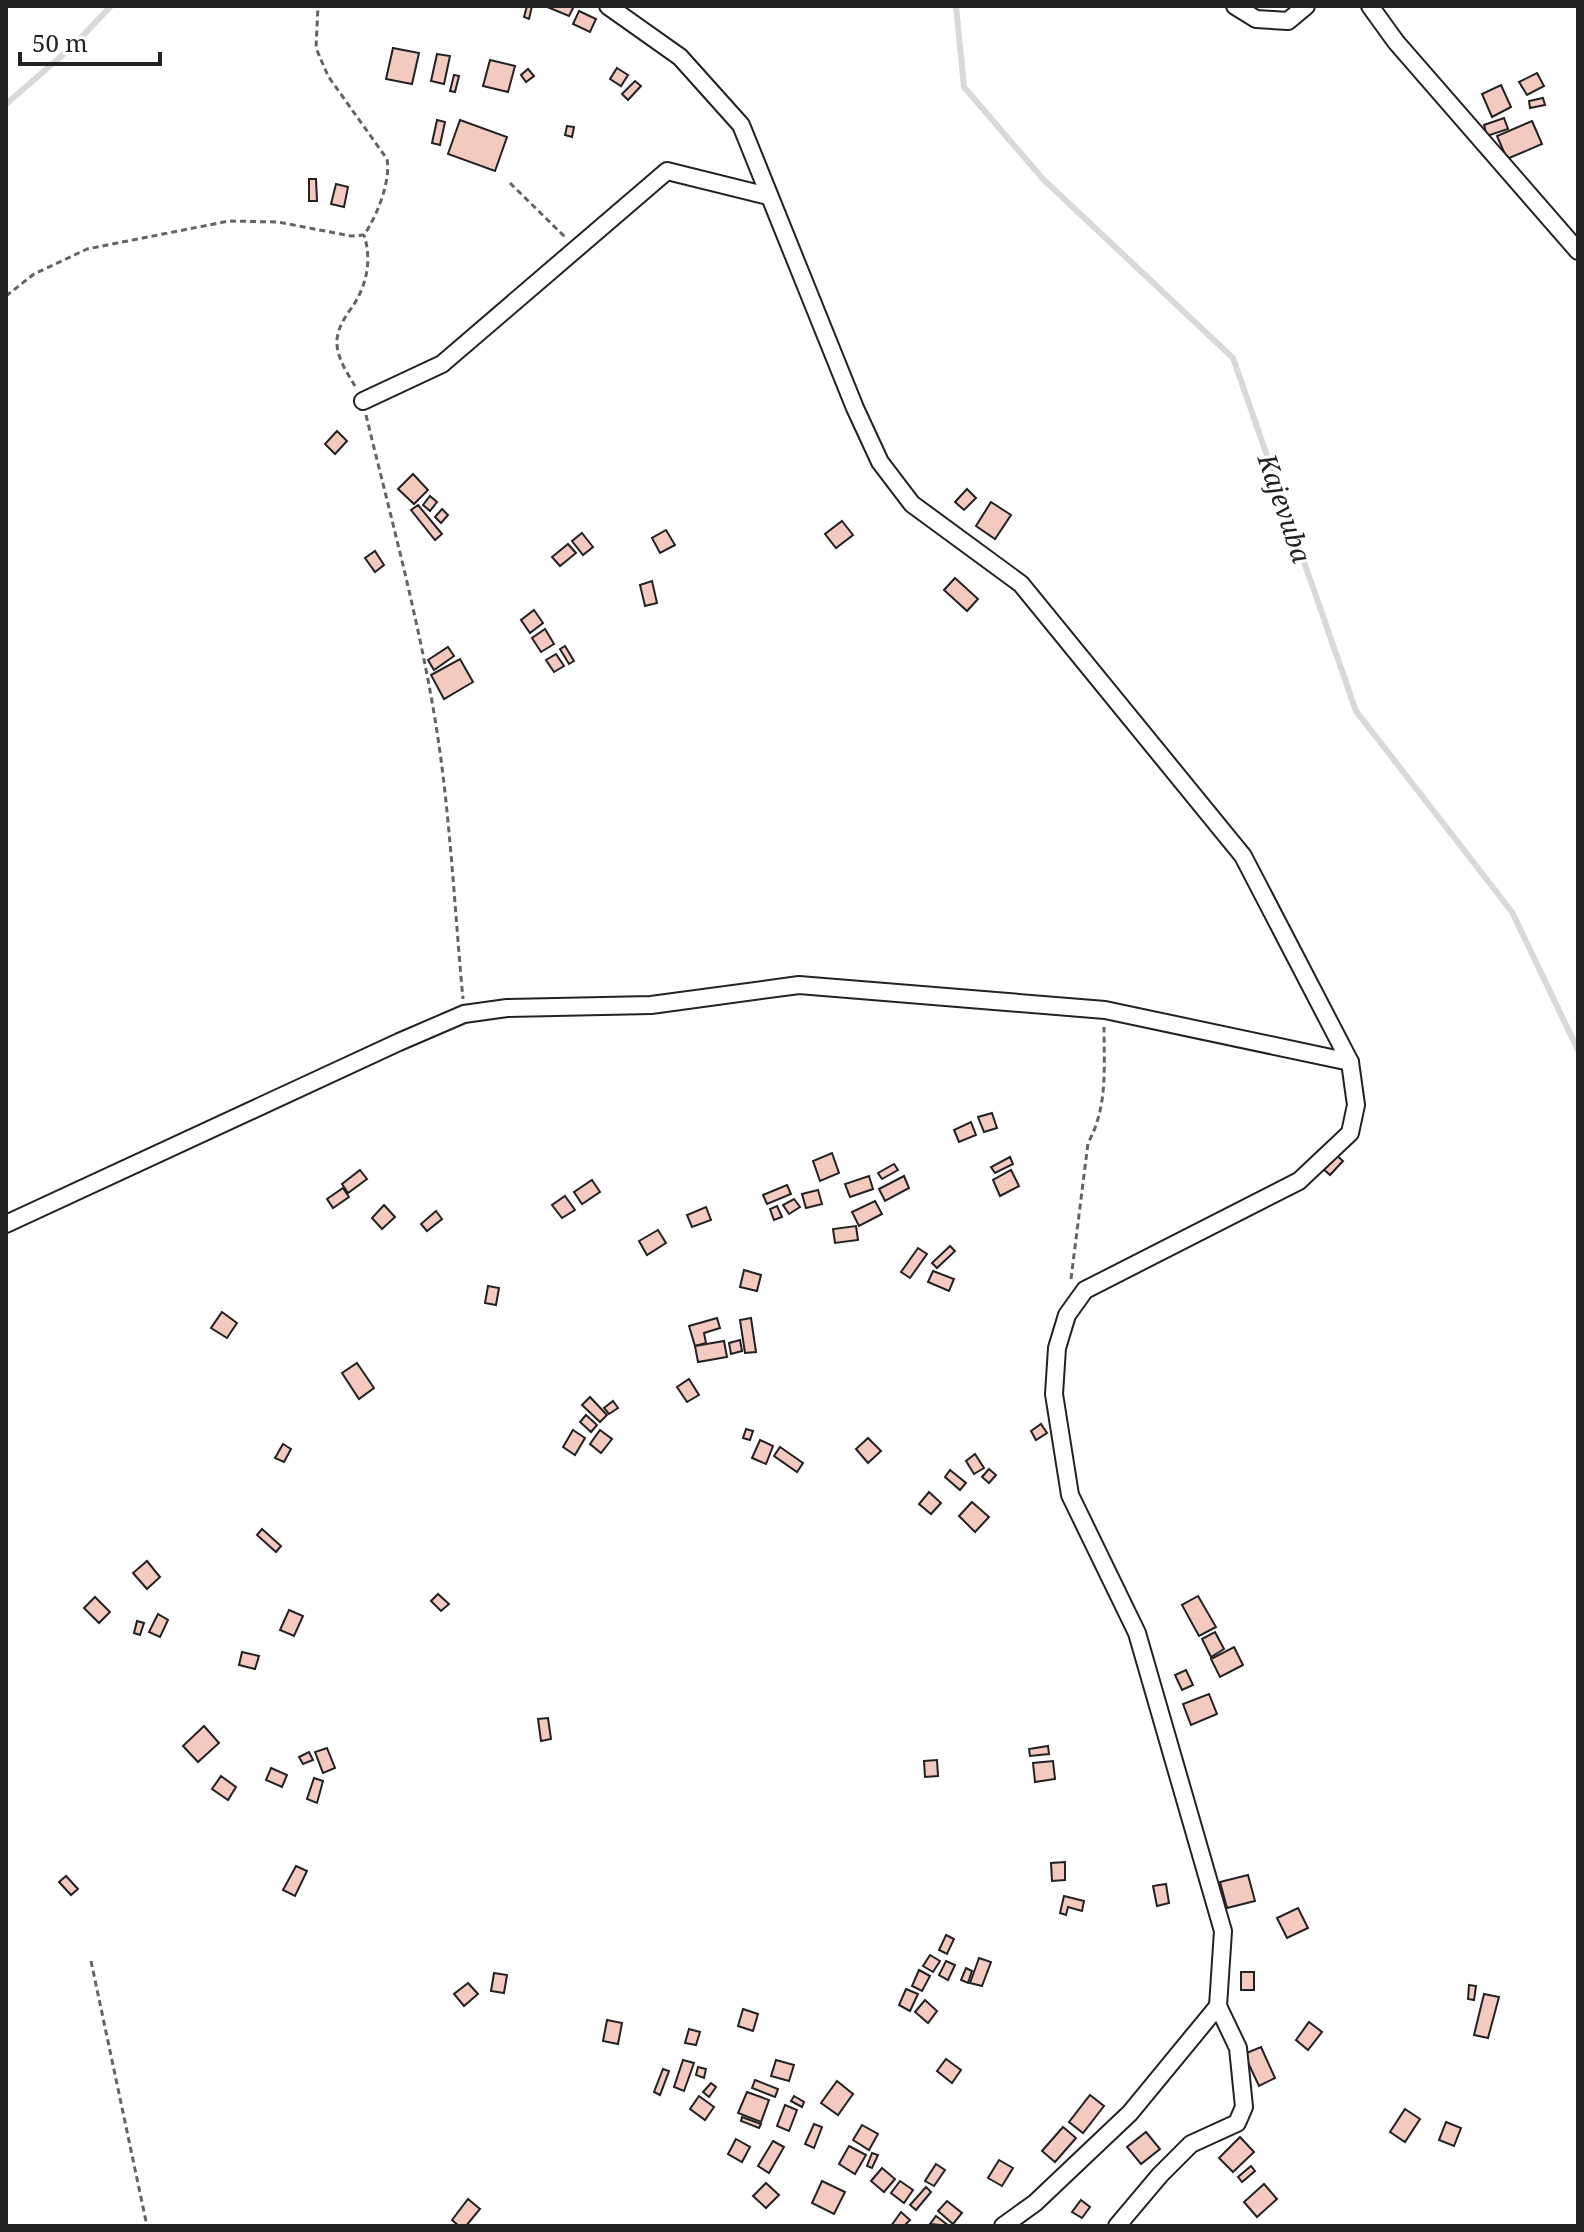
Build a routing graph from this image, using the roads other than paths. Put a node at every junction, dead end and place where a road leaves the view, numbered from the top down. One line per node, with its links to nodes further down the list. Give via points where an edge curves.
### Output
1 (608, 6): 5 (street, via 680,57 741,125)
2 (1235, 6): 3 (street, via 1256,19 1288,21)
3 (1306, 6)
4 (1370, 6): 6 (street)
5 (768, 196): 7 (street, via 667,171 442,364); 8 (street, via 880,462 912,504 1021,584 1243,856)
6 (1578, 251)
7 (363, 401)
8 (1350, 1062): 9 (street, via 1105,1010 799,985 651,1005 507,1008 464,1014 399,1042); 10 (street, via 1356,1105 1350,1133 1299,1181 1085,1290 1067,1315 1057,1348 1054,1394 1070,1495 1137,1633 1223,1931)
9 (6, 1224)
10 (1218, 2006): 11 (street, via 1130,2113 1035,2203); 12 (street, via 1238,2048 1244,2107 1237,2123 1191,2144)
11 (1003, 2226)
12 (1117, 2226)

